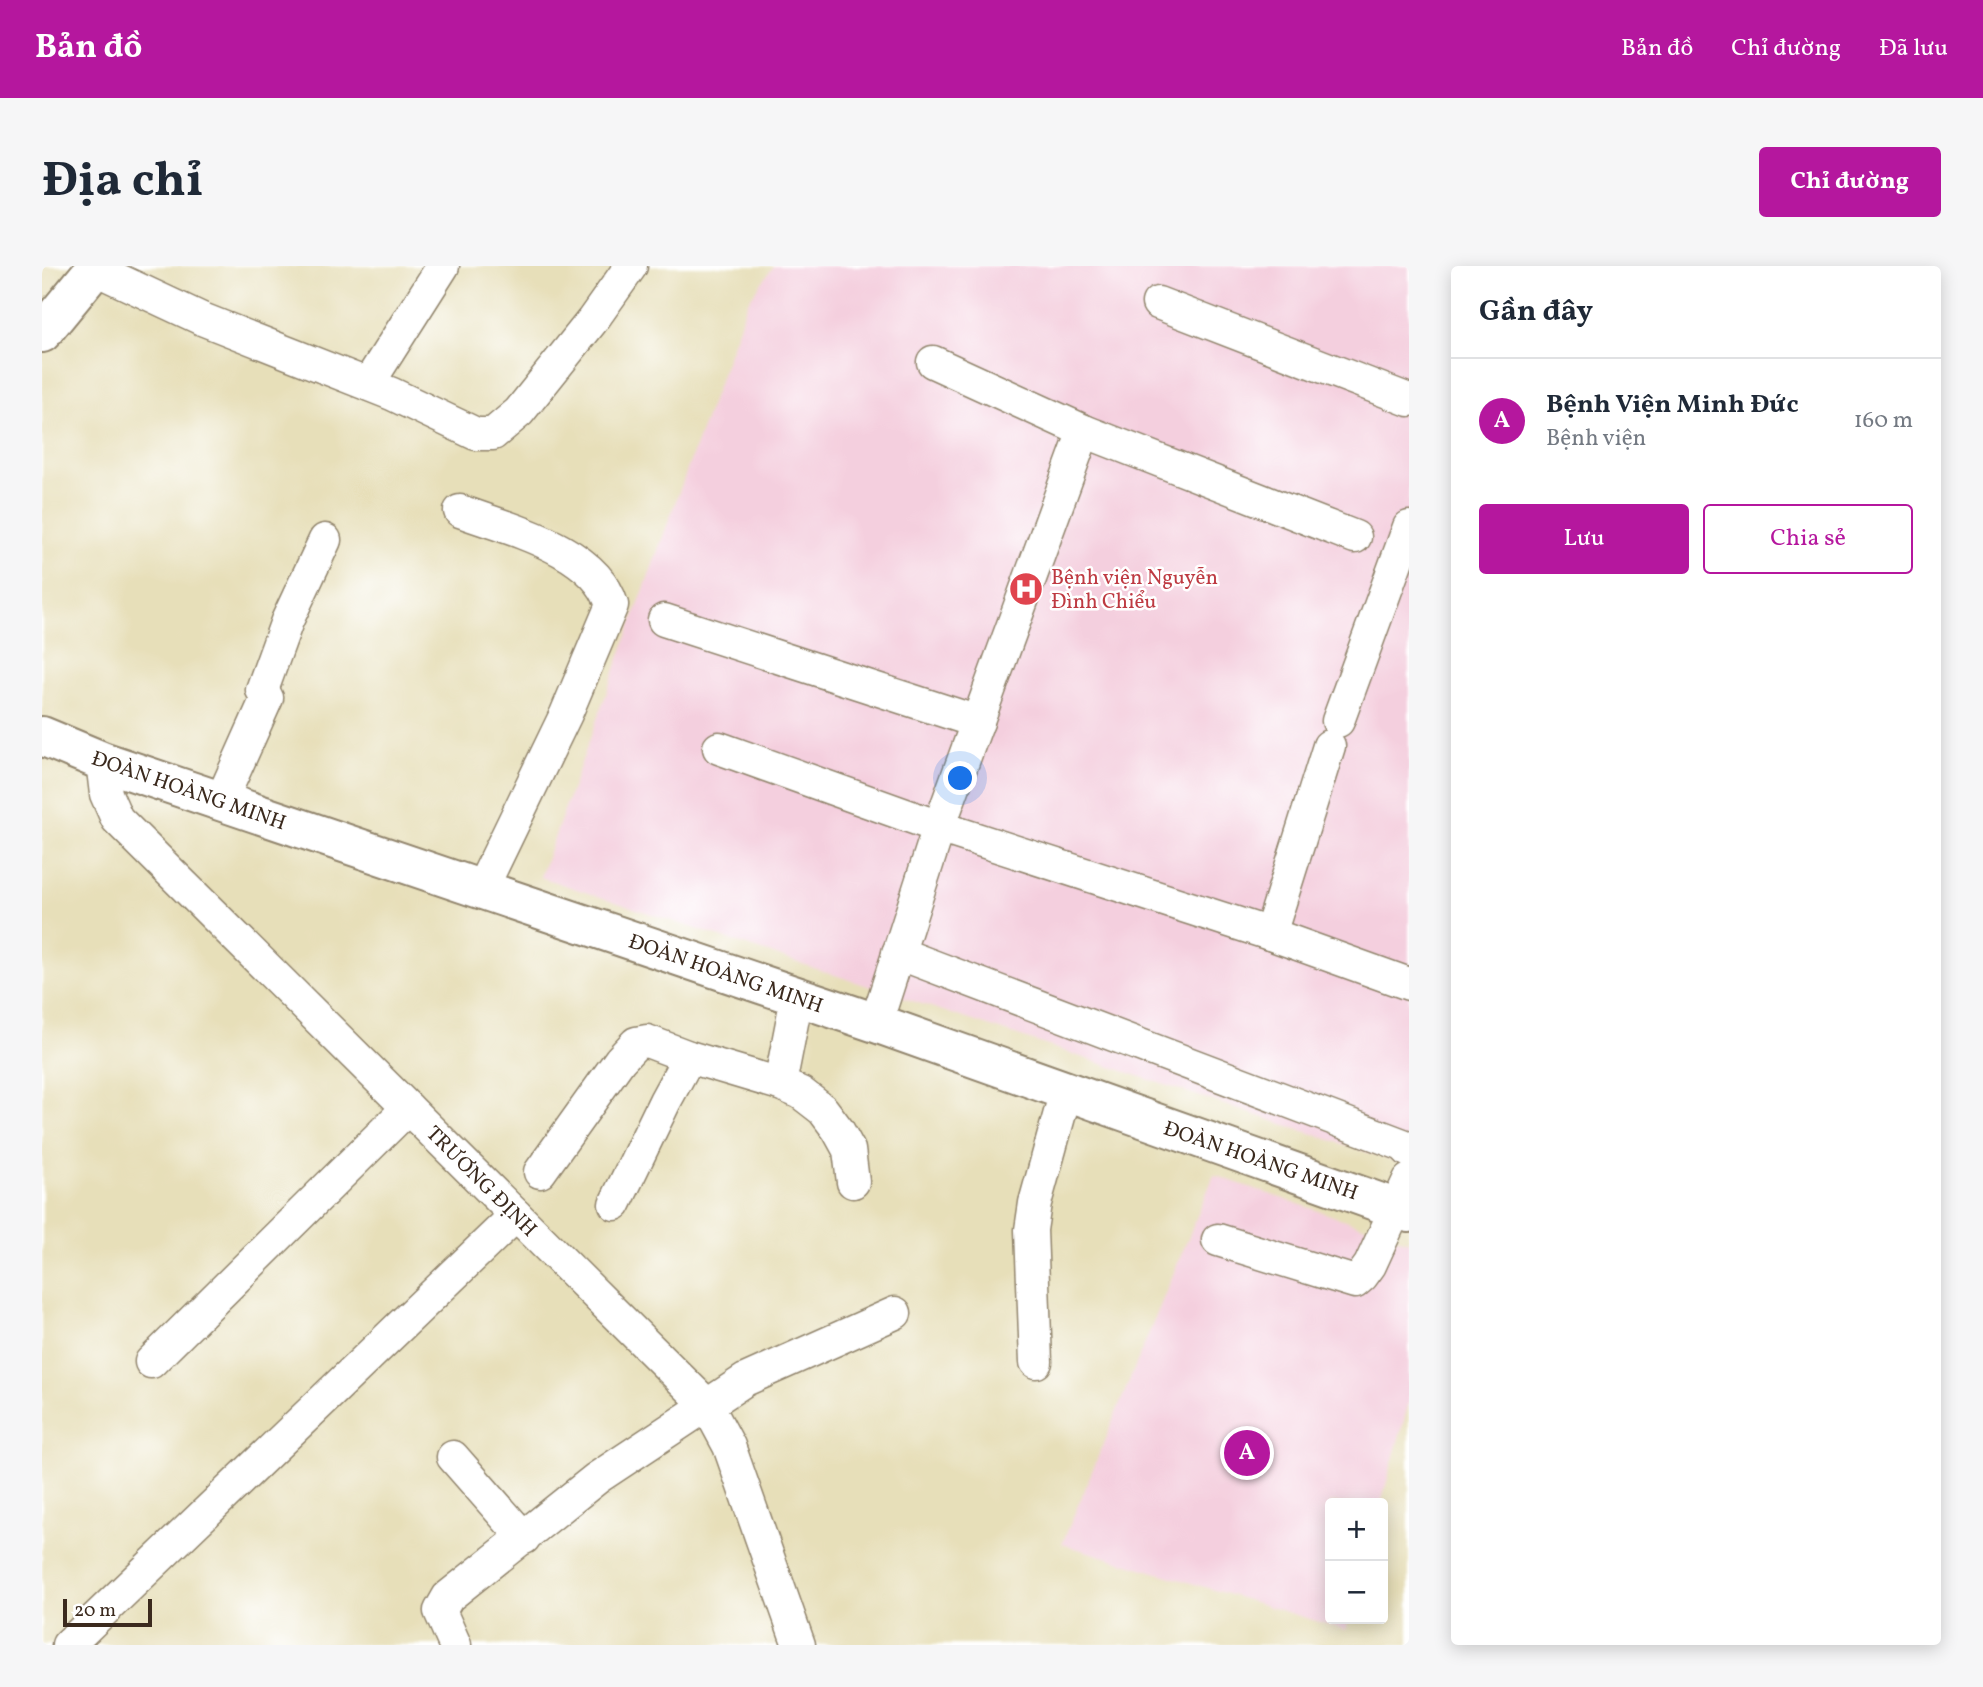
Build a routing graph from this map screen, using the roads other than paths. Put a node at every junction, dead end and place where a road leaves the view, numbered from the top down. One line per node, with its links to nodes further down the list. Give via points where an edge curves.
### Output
1 (443, 266): 7 (street)
2 (631, 266): 7 (street, via 519,412 494,434 476,434)
3 (96, 268): 5 (main road); 7 (street, via 202,319)
4 (1158, 303): 8 (street)
5 (42, 333)
6 (933, 362): 9 (street)
7 (369, 384)
8 (1409, 400)
9 (1084, 431): 13 (street); 15 (street)
10 (460, 511): 21 (street, via 572,557 596,578 612,605 566,714)
11 (1409, 527): 13 (street)
12 (325, 540): 19 (street, via 286,621 262,690 267,698)
13 (1384, 550): 22 (street, via 1334,734)
14 (664, 620): 15 (street)
15 (978, 722): 20 (street)
16 (42, 737): 18 (main road, ĐOÀN HOÀNG MINH)
17 (719, 748): 20 (street)
18 (102, 761): 19 (main road, ĐOÀN HOÀNG MINH); 30 (street, TRƯƠNG ĐỊNH, via 106,794 117,819)
19 (221, 802): 21 (main road, ĐOÀN HOÀNG MINH)
20 (939, 827): 22 (street); 23 (street)
21 (481, 890): 25 (main road, ĐOÀN HOÀNG MINH)
22 (1270, 934): 24 (street)
23 (898, 953): 26 (street); 31 (street)
24 (1409, 984)
25 (797, 997): 26 (main road, ĐOÀN HOÀNG MINH); 28 (street)
26 (876, 1023): 29 (main road, ĐOÀN HOÀNG MINH)
27 (689, 1058): 28 (street); 32 (street, via 648,1041 636,1044 620,1059); 35 (street)
28 (780, 1084): 33 (street, via 823,1110 838,1129 849,1150)
29 (1066, 1091): 34 (main road, ĐOÀN HOÀNG MINH); 40 (street, via 1031,1230)
30 (408, 1108): 36 (street, TRƯƠNG ĐỊNH); 39 (street)
31 (1409, 1151)
32 (540, 1172)
33 (853, 1182)
34 (1404, 1200): 37 (street, via 1370,1265 1355,1282)
35 (615, 1204)
36 (516, 1214): 41 (street, TRƯƠNG ĐỊNH); 44 (street)
37 (1218, 1240)
38 (895, 1313): 41 (street, via 745,1380)
39 (151, 1362)
40 (1036, 1362)
41 (707, 1405): 43 (street, via 597,1478); 46 (street, TRƯƠNG ĐỊNH, via 729,1446)
42 (453, 1457): 43 (street)
43 (524, 1538): 45 (street, via 448,1597 440,1611)
44 (68, 1645)
45 (455, 1645)
46 (799, 1645)

